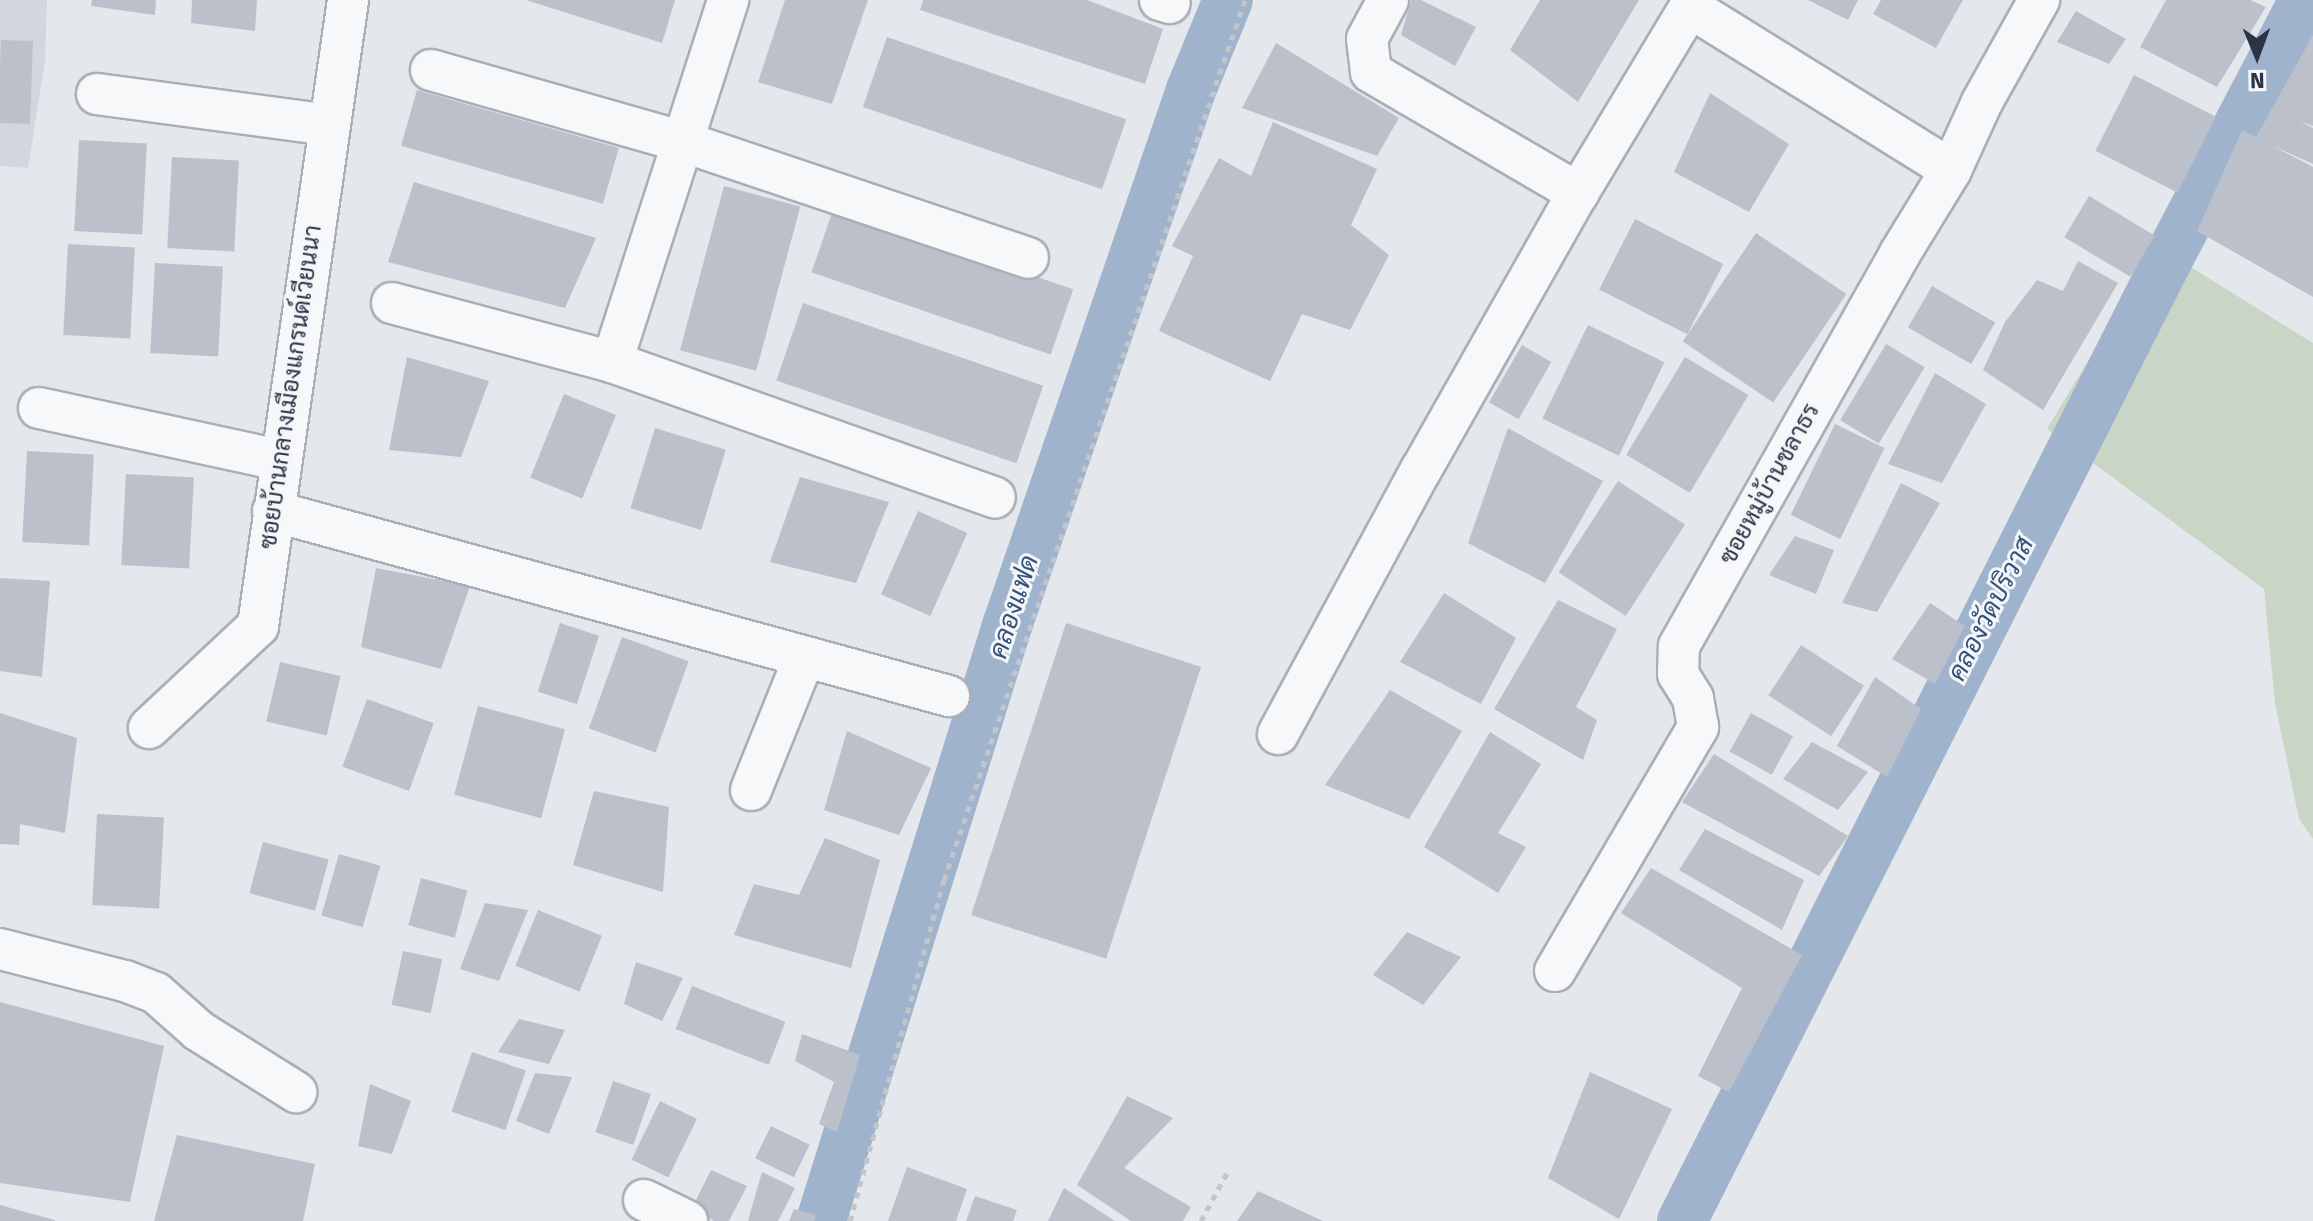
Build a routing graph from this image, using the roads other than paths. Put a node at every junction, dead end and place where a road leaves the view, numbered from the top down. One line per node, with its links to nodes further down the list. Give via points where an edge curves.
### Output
1 (348, 0): 8 (street, ซอยบ้านกลางเมืองแกรนด์เวียนนา)
2 (728, 0): 9 (street)
3 (1388, 0): 11 (street, via 1367,39 1371,72)
4 (2039, 0): 10 (street, ซอยหมู่บ้านชลาธร)
5 (1692, 4): 10 (street); 11 (street)
6 (431, 70): 9 (street)
7 (97, 94): 8 (street)
8 (329, 125): 16 (street, ซอยบ้านกลางเมืองแกรนด์เวียนนา)
9 (681, 141): 12 (street); 14 (street)
10 (1951, 170): 25 (street, ซอยหมู่บ้านชลาธร, via 1679,646 1678,674 1693,698 1698,727)
11 (1578, 193): 22 (street)
12 (1028, 258)
13 (392, 303): 14 (street)
14 (612, 362): 17 (street)
15 (39, 408): 16 (street)
16 (279, 460): 18 (street, ซอยบ้านกลางเมืองแกรนด์เวียนนา)
17 (995, 498)
18 (273, 511): 19 (street); 21 (street, ซอยบ้านกลางเมืองแกรนด์เวียนนา, via 258,626)
19 (804, 658): 20 (street); 23 (street)
20 (949, 696)
21 (149, 728)
22 (1278, 734)
23 (751, 790)
24 (0, 949): 26 (street, via 156,993 199,1031)
25 (1555, 971)
26 (296, 1092)
27 (644, 1200): 28 (street)
28 (687, 1221)

